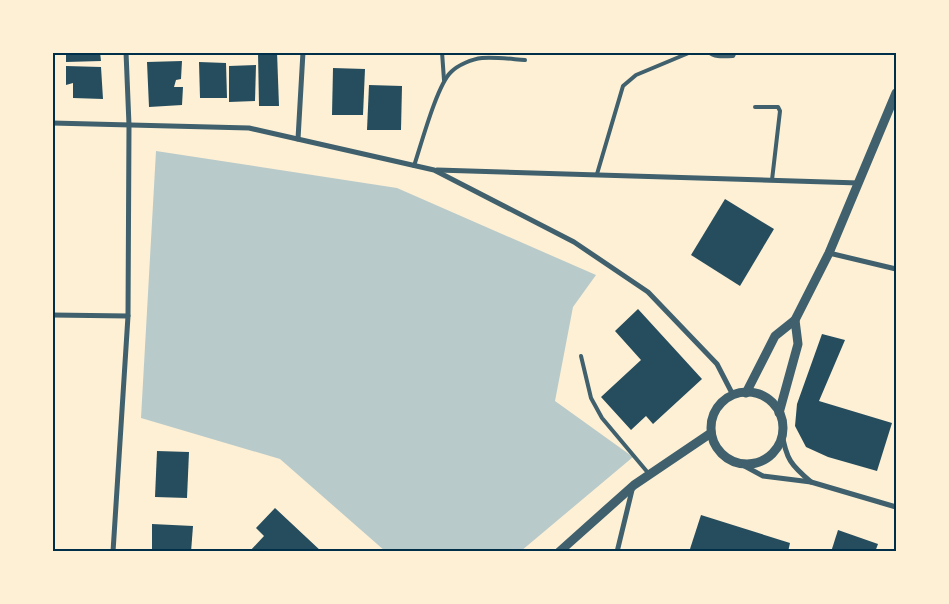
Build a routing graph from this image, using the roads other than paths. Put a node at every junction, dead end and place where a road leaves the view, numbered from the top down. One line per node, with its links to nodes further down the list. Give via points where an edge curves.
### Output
1 (126, 52): 12 (street)
2 (303, 52): 13 (street)
3 (442, 52): 8 (lane)
4 (691, 52): 16 (lane, via 636,74 623,86)
5 (709, 52): 6 (lane, via 723,57 733,56)
6 (735, 52)
7 (525, 60): 8 (lane, via 481,58 451,71)
8 (444, 80): 14 (lane)
9 (896, 93): 18 (street)
10 (755, 107): 17 (lane, via 778,107 780,111)
11 (52, 123): 12 (street)
12 (129, 125): 13 (street, via 249,128); 22 (street)
13 (298, 139): 14 (street)
14 (414, 166): 15 (street)
15 (434, 170): 16 (street); 26 (street, via 574,242 648,292 717,364)
16 (597, 174): 17 (street)
17 (772, 180): 18 (street)
18 (859, 182): 19 (street)
19 (829, 252): 20 (street); 23 (street)
20 (896, 269)
21 (52, 315): 22 (street)
22 (128, 316): 35 (street)
23 (795, 320): 25 (street, via 775,336); 27 (street, via 798,344)
24 (582, 356): 31 (lane, via 591,398 602,418)
25 (746, 392): 26 (street); 27 (street, via 765,398)
26 (733, 395): 28 (street, via 716,410)
27 (779, 413): 29 (street)
28 (711, 433): 30 (street, via 720,453); 31 (street)
29 (782, 433): 30 (street, via 772,454 762,461); 32 (street, via 785,452 794,468)
30 (739, 463): 32 (street, via 763,476)
31 (649, 474): 33 (street)
32 (811, 482): 34 (street)
33 (634, 485): 36 (street); 37 (street)
34 (896, 507)
35 (113, 552)
36 (559, 552)
37 (618, 552)

